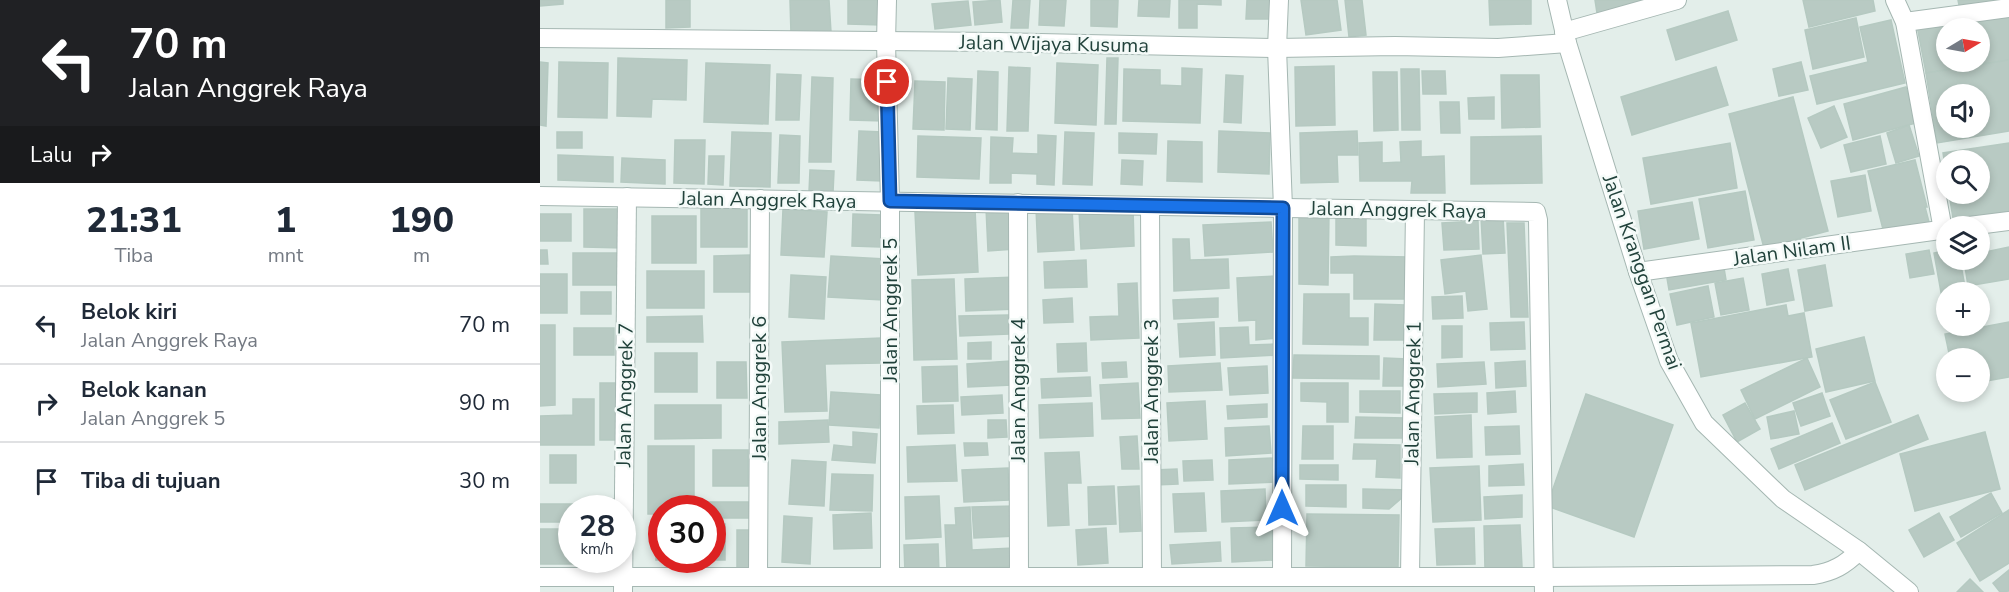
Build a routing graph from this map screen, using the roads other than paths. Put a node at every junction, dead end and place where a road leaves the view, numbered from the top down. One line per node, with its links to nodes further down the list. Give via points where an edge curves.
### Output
1 (887, 0): 10 (street, Jalan Anggrek 5)
2 (1279, 0): 11 (street)
3 (1557, 0): 8 (street, Jalan Kranggan Permai)
4 (1677, 0): 8 (street, Jalan Wijaya Kusuma)
5 (1895, 0): 7 (street)
6 (2009, 8): 7 (street)
7 (1905, 22): 20 (street)
8 (1566, 37): 11 (street, Jalan Wijaya Kusuma, via 1498,48); 24 (street, Jalan Kranggan Permai)
9 (540, 38): 10 (street, Jalan Wijaya Kusuma)
10 (886, 42): 11 (street, Jalan Wijaya Kusuma); 15 (street, Jalan Anggrek 5)
11 (1277, 48): 18 (street)
12 (540, 196): 13 (street, Jalan Anggrek Raya)
13 (627, 197): 14 (street, Jalan Anggrek Raya); 33 (street, Jalan Anggrek 7)
14 (760, 199): 15 (street, Jalan Anggrek Raya); 27 (street, Jalan Anggrek 6)
15 (890, 201): 16 (street, Jalan Anggrek Raya); 28 (street, Jalan Anggrek 5)
16 (1018, 203): 17 (street, Jalan Anggrek Raya); 29 (street, Jalan Anggrek 4)
17 (1150, 206): 18 (street, Jalan Anggrek Raya); 30 (street, Jalan Anggrek 3)
18 (1283, 208): 19 (street, Jalan Anggrek Raya); 31 (street)
19 (1415, 210): 32 (street, Jalan Anggrek 1); 34 (street, Jalan Anggrek Raya, via 1536,212)
20 (1942, 216)
21 (2009, 221): 22 (street)
22 (1990, 223)
23 (1936, 231): 24 (street, Jalan Nilam II)
24 (1638, 272): 25 (street, Jalan Kranggan Permai, via 1669,361 1704,423 1783,499)
25 (1859, 551): 34 (street, via 1839,568 1813,575); 35 (street, Jalan Kranggan Permai)
26 (540, 577): 33 (street)
27 (758, 577): 28 (street); 33 (street)
28 (890, 577): 29 (street)
29 (1018, 577): 30 (street)
30 (1152, 577): 31 (street)
31 (1282, 577): 32 (street)
32 (1410, 577): 34 (street)
33 (623, 584)
34 (1544, 585)
35 (1909, 592)

